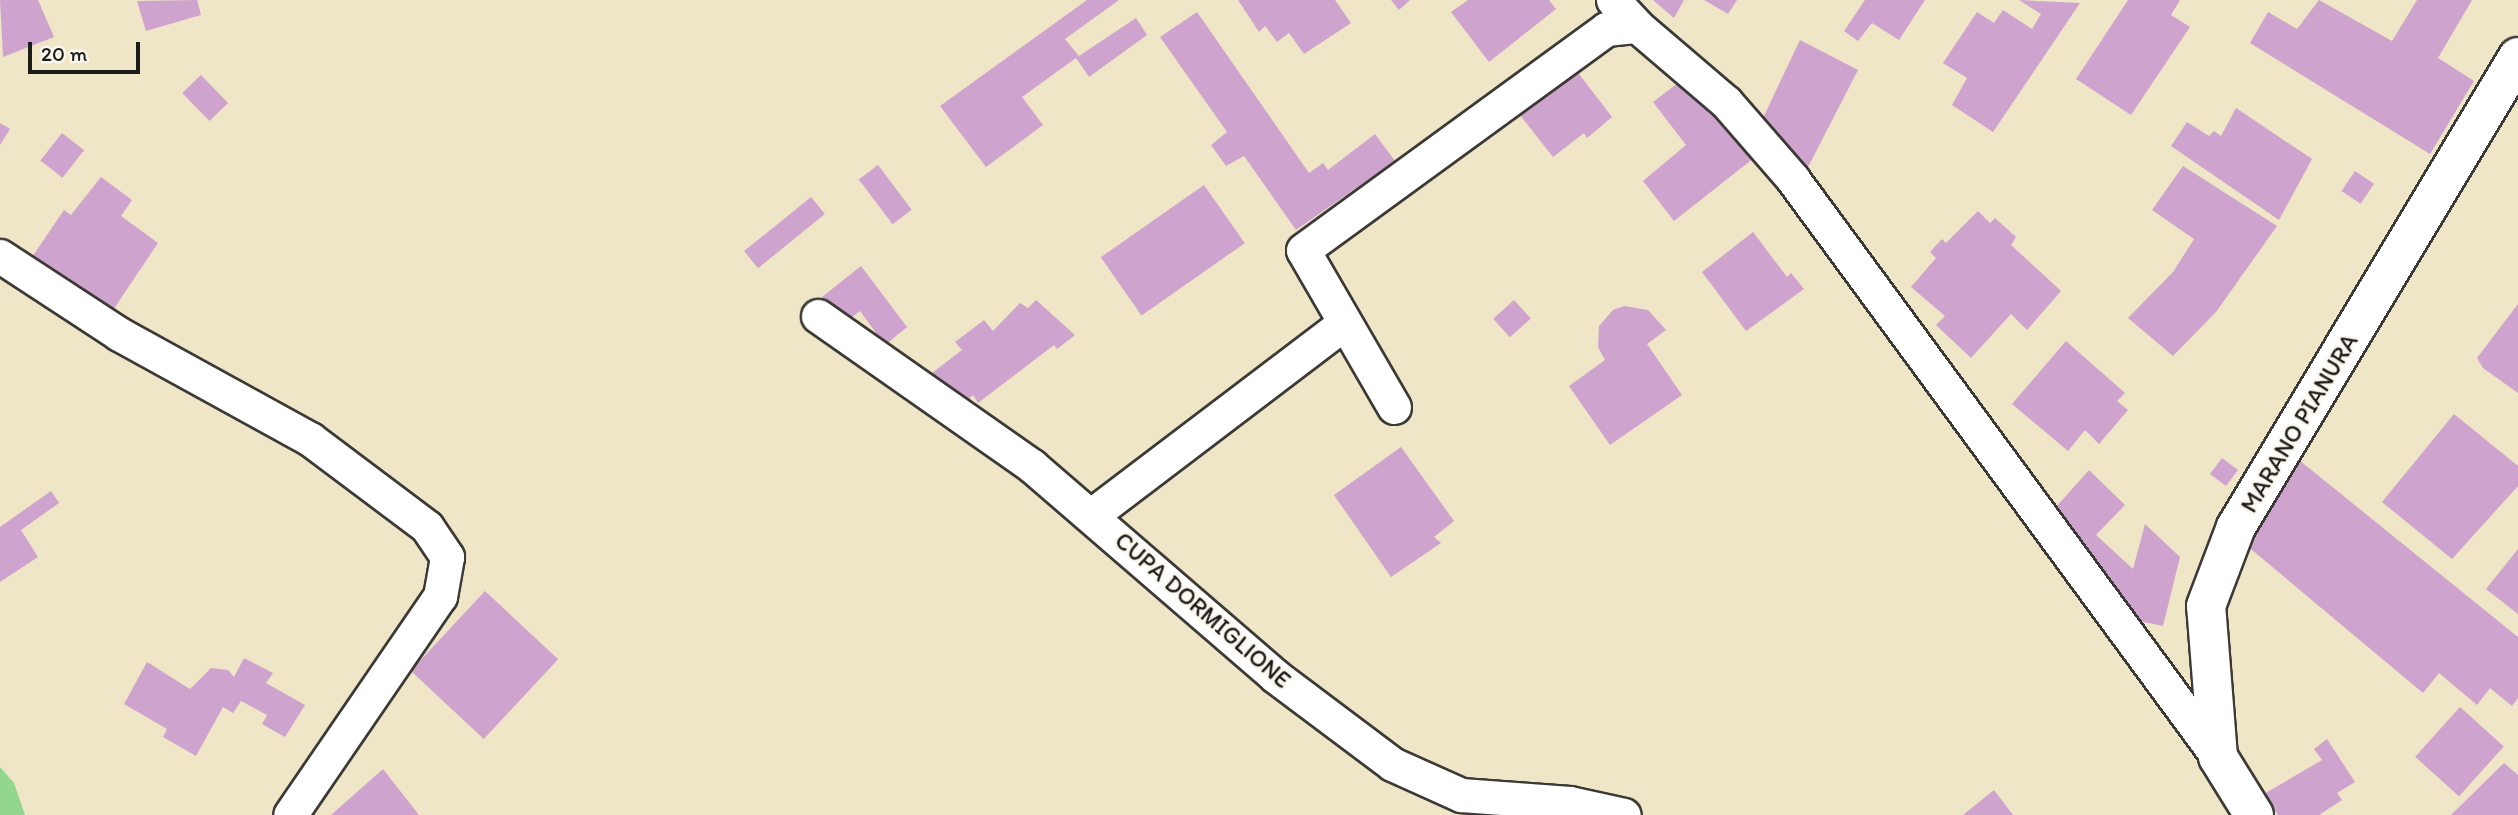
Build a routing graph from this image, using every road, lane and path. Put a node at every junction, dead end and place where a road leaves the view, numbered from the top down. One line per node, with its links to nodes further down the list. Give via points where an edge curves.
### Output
1 (1614, 0): 2 (street)
2 (1637, 26): 6 (street, via 1606,29 1303,250); 9 (street, via 1726,102 1792,178)
3 (2518, 57): 9 (street, MARANO PIANURA, via 2236,527 2206,606)
4 (0, 256): 10 (street, via 119,334 310,439 428,527 447,557 440,596)
5 (818, 316): 8 (street, CUPA DORMIGLIONE, via 918,383)
6 (1345, 323): 7 (street); 8 (street)
7 (1394, 407)
8 (1093, 514): 11 (street, CUPA DORMIGLIONE, via 1275,676 1411,775 1461,795 1570,803)
9 (2218, 757): 12 (street, MARANO PIANURA)
10 (290, 815)
11 (1624, 815)
12 (2255, 815)

